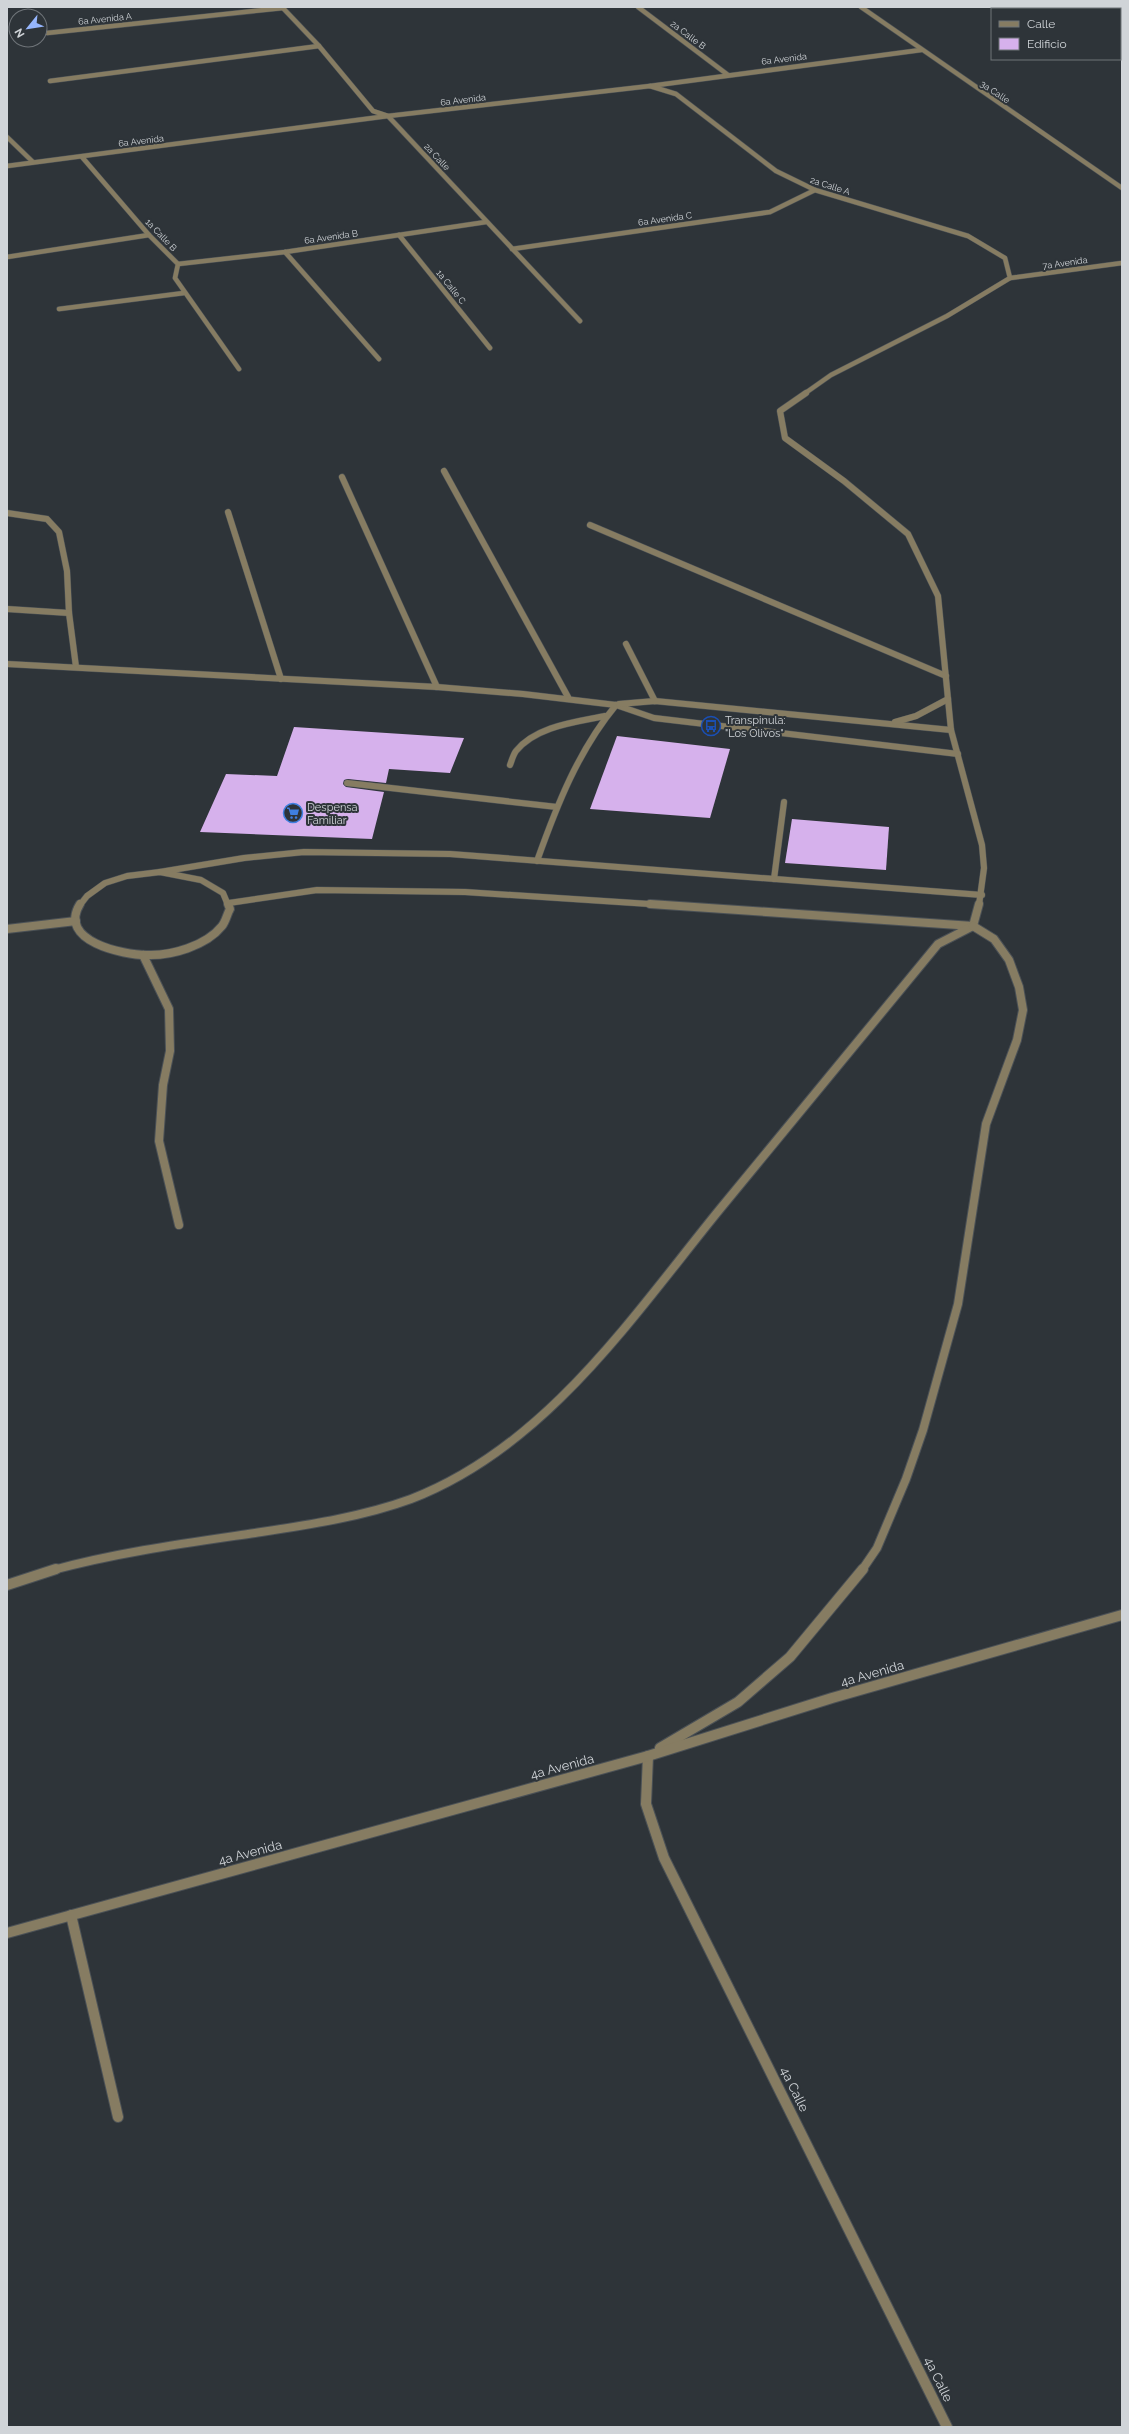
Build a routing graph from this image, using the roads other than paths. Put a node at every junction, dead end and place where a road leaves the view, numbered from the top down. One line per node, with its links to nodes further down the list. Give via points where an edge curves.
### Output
1 (638, 7): 7 (street, 2a Calle B)
2 (861, 7): 6 (street, 3a Calle)
3 (283, 8): 4 (street, 6a Avenida A); 5 (street, 2a Calle)
4 (48, 33)
5 (319, 46): 8 (street); 10 (street, 2a Calle, via 374,111)
6 (921, 50): 7 (street, 6a Avenida); 15 (street, 3a Calle)
7 (728, 75): 9 (street, 6a Avenida)
8 (50, 81)
9 (650, 86): 10 (street, 6a Avenida); 16 (street, 2a Calle A, via 676,94 776,171)
10 (388, 116): 12 (street, 6a Avenida); 17 (street, 2a Calle)
11 (7, 137): 13 (street)
12 (82, 156): 13 (street, 6a Avenida); 18 (street, 1a Calle B)
13 (33, 162): 14 (street, 6a Avenida)
14 (7, 166)
15 (1122, 188)
16 (815, 190): 20 (street, 6a Avenida C, via 770,212); 25 (street, 2a Calle A, via 968,236 1006,258)
17 (486, 222): 19 (street, 6a Avenida B); 20 (street, 2a Calle)
18 (149, 235): 22 (street); 24 (street, 1a Calle B)
19 (399, 235): 21 (street, 6a Avenida B); 29 (street, 1a Calle C)
20 (512, 249): 28 (street, 2a Calle)
21 (285, 252): 24 (street, 6a Avenida B); 30 (street)
22 (7, 257)
23 (1122, 263): 25 (street, 7a Avenida)
24 (178, 264): 26 (street, 1a Calle B, via 174,275)
25 (1010, 278): 42 (street, via 947,316 832,374 780,411 785,438 844,481 908,534 938,596)
26 (184, 293): 27 (street); 31 (street, 1a Calle B)
27 (59, 309)
28 (580, 321)
29 (490, 348)
30 (379, 359)
31 (240, 369)
32 (444, 471): 45 (street)
33 (342, 477): 44 (street)
34 (228, 512): 43 (street)
35 (7, 513): 38 (street, via 47,519 59,532 67,571)
36 (590, 526): 42 (street)
37 (7, 609): 38 (street)
38 (69, 613): 41 (street)
39 (626, 644): 47 (street)
40 (7, 664): 41 (street)
41 (76, 667): 43 (street)
42 (946, 676): 46 (street)
43 (280, 679): 44 (street)
44 (437, 687): 45 (street)
45 (568, 697): 48 (street)
46 (948, 698): 50 (street, via 908,720); 51 (street)
47 (655, 701): 48 (street); 50 (street)
48 (616, 705): 49 (street); 52 (street, via 654,718)
49 (606, 716): 53 (street, via 556,728 532,739 516,751); 56 (street, via 592,737)
50 (883, 724): 51 (street)
51 (951, 730): 52 (street)
52 (958, 754): 60 (street, via 982,845)
53 (510, 765)
54 (347, 783): 56 (street)
55 (784, 802): 59 (street)
56 (557, 807): 57 (street)
57 (537, 861): 58 (street, via 450,854 304,852 244,858); 59 (street)
58 (160, 872): 61 (street, via 200,878 224,893); 62 (street, via 123,877 97,887 84,898 77,910)
59 (774, 879): 60 (street)
60 (982, 895): 63 (street)
61 (229, 903): 63 (street, via 317,890 465,892); 65 (street, via 230,916 221,929 207,940 187,949)
62 (76, 921): 64 (street); 65 (street, via 80,932 90,941 123,953)
63 (973, 926): 67 (street, via 938,944 572,1388 531,1426 481,1464 452,1481 411,1499 367,1512 260,1533 121,1554 64,1567); 69 (street, via 994,940 1009,960 1019,987 1023,1010 1017,1040 986,1124 958,1304 923,1430 906,1479 877,1548 856,1580 790,1657 738,1702)
64 (7, 930)
65 (143, 955): 66 (street, via 169,1009 170,1050 163,1085 159,1141)
66 (179, 1225)
67 (7, 1586)
68 (1122, 1615): 69 (street, 4a Avenida, via 832,1698)
69 (648, 1756): 70 (street, 4a Avenida); 73 (street, 4a Calle, via 646,1804 664,1858)
70 (71, 1915): 71 (street, 4a Avenida); 72 (street)
71 (7, 1933)
72 (118, 2117)
73 (947, 2427)

